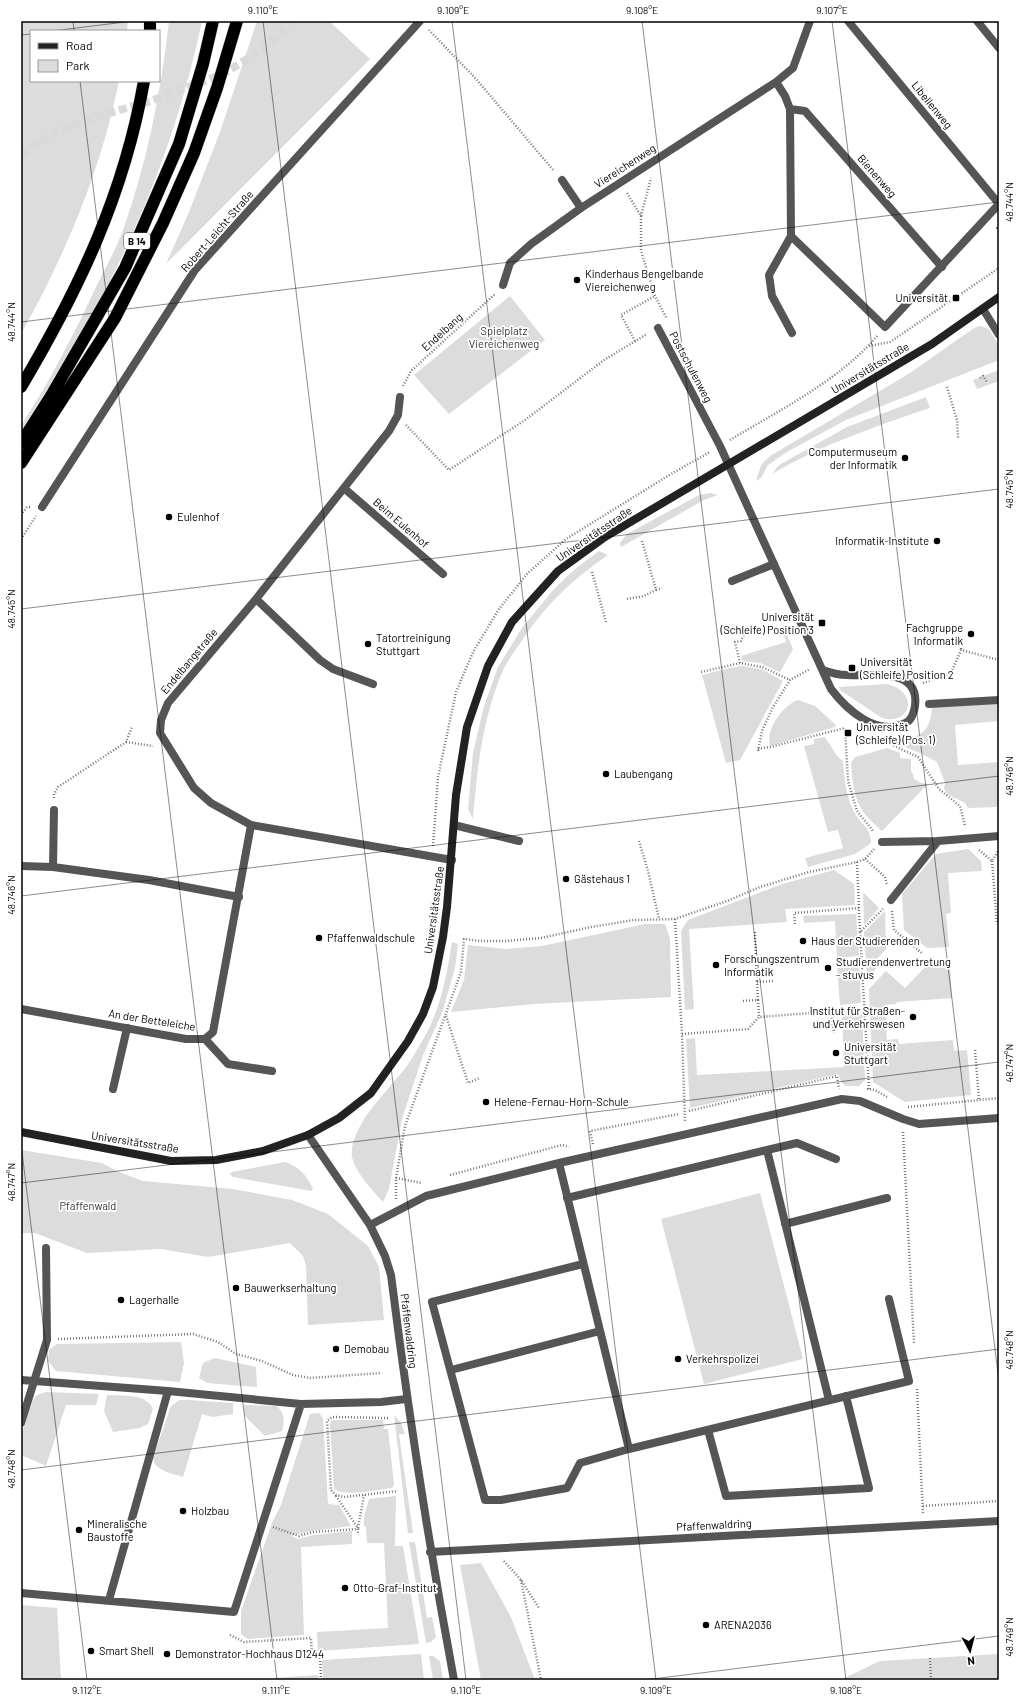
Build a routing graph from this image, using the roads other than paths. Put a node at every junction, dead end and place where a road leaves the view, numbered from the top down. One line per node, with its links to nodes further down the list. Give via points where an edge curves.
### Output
1 (213, 21): 24 (highway, B 14, via 179,144 125,268)
2 (237, 21): 25 (highway, B 14, via 194,153 163,223 115,318)
3 (420, 21): 28 (street, Robert-Leicht-Straße, via 195,270)
4 (810, 21): 9 (street, Viereichenweg, via 793,68)
5 (848, 21): 12 (street, Libellenweg)
6 (977, 21): 7 (street)
7 (999, 48)
8 (144, 82): 22 (highway, via 134,131 112,203 73,294)
9 (776, 82): 10 (street); 13 (street, Viereichenweg)
10 (790, 109): 14 (street); 15 (street, Bienenweg, via 805,111)
11 (562, 180): 13 (street)
12 (999, 204): 15 (street)
13 (581, 208): 16 (street, Viereichenweg, via 531,244 510,263)
14 (790, 236): 15 (street, via 885,328); 20 (street, via 769,275 772,296)
15 (942, 267)
16 (503, 285)
17 (999, 297): 18 (street, Universitätsstraße)
18 (982, 309): 21 (street); 26 (street, Universitätsstraße, via 932,344)
19 (658, 328): 26 (street, Postschulenweg)
20 (792, 333)
21 (999, 335)
22 (21, 387)
23 (400, 397): 27 (street, Endelbangstraße, via 398,415 389,431)
24 (21, 443)
25 (21, 463)
26 (728, 464): 29 (street); 39 (street, Universitätsstraße, via 605,537 558,571 512,622 488,666 466,727)
27 (345, 489): 30 (street, Beim Eulenhof); 32 (street, Endelbangstraße)
28 (42, 507)
29 (774, 564): 31 (street); 33 (street)
30 (442, 574)
31 (732, 581)
32 (256, 599): 34 (street, via 320,660 333,669); 38 (street, Endelbangstraße, via 168,702 161,720 160,733 194,788 211,803)
33 (821, 668): 33 (street, via 839,700 859,717 874,725 890,728 906,723 914,712 916,699 912,687 901,677 846,676)
34 (373, 684)
35 (999, 700): 36 (street)
36 (929, 704)
37 (54, 810): 46 (street)
38 (251, 825): 44 (street, Endelbangstraße); 47 (street, An der Betteleiche)
39 (454, 825): 41 (street); 44 (street, Universitätsstraße)
40 (999, 836): 42 (street)
41 (519, 841)
42 (938, 841): 43 (street); 48 (street)
43 (882, 842)
44 (452, 860): 56 (street, Universitätsstraße, via 443,937 433,987 423,1014 408,1041 371,1093 340,1118)
45 (21, 866): 46 (street)
46 (53, 867): 47 (street, via 149,880)
47 (239, 897): 51 (street, An der Betteleiche, via 214,1032)
48 (891, 900)
49 (21, 1009): 50 (street, An der Betteleiche)
50 (127, 1028): 51 (street, An der Betteleiche, via 186,1039); 53 (street)
51 (205, 1039): 52 (street, via 228,1064)
52 (272, 1071)
53 (113, 1089)
54 (999, 1118): 59 (street, via 919,1124 860,1101 842,1099)
55 (21, 1132): 56 (street, Universitätsstraße, via 171,1161 216,1160 262,1152)
56 (308, 1135): 63 (street, Pfaffenwaldring)
57 (766, 1150): 58 (street, via 797,1143); 60 (street); 62 (street)
58 (836, 1159)
59 (559, 1163): 60 (street); 63 (street, via 426,1196)
60 (567, 1198): 65 (street)
61 (887, 1198): 62 (street)
62 (785, 1224): 74 (street)
63 (370, 1225): 73 (street, Pfaffenwaldring, via 385,1256 391,1276)
64 (46, 1248): 70 (street, via 47,1340)
65 (583, 1264): 67 (street); 68 (street, via 432,1302)
66 (889, 1299): 72 (street, via 909,1381)
67 (600, 1331): 68 (street); 78 (street)
68 (451, 1370): 78 (street, via 485,1500 501,1500 567,1488 580,1463)
69 (21, 1380): 70 (street)
70 (35, 1381): 71 (street); 76 (street)
71 (168, 1391): 75 (street); 82 (street)
72 (846, 1396): 74 (street); 77 (street, via 869,1488 726,1496)
73 (406, 1399): 75 (street); 80 (street, Pfaffenwaldring)
74 (829, 1400): 77 (street)
75 (301, 1404): 82 (street, via 234,1612)
76 (21, 1423)
77 (708, 1430): 78 (street)
78 (629, 1449)
79 (999, 1521): 80 (street, Pfaffenwaldring)
80 (430, 1552): 83 (street, Pfaffenwaldring)
81 (21, 1593): 82 (street)
82 (109, 1600)
83 (454, 1680)

